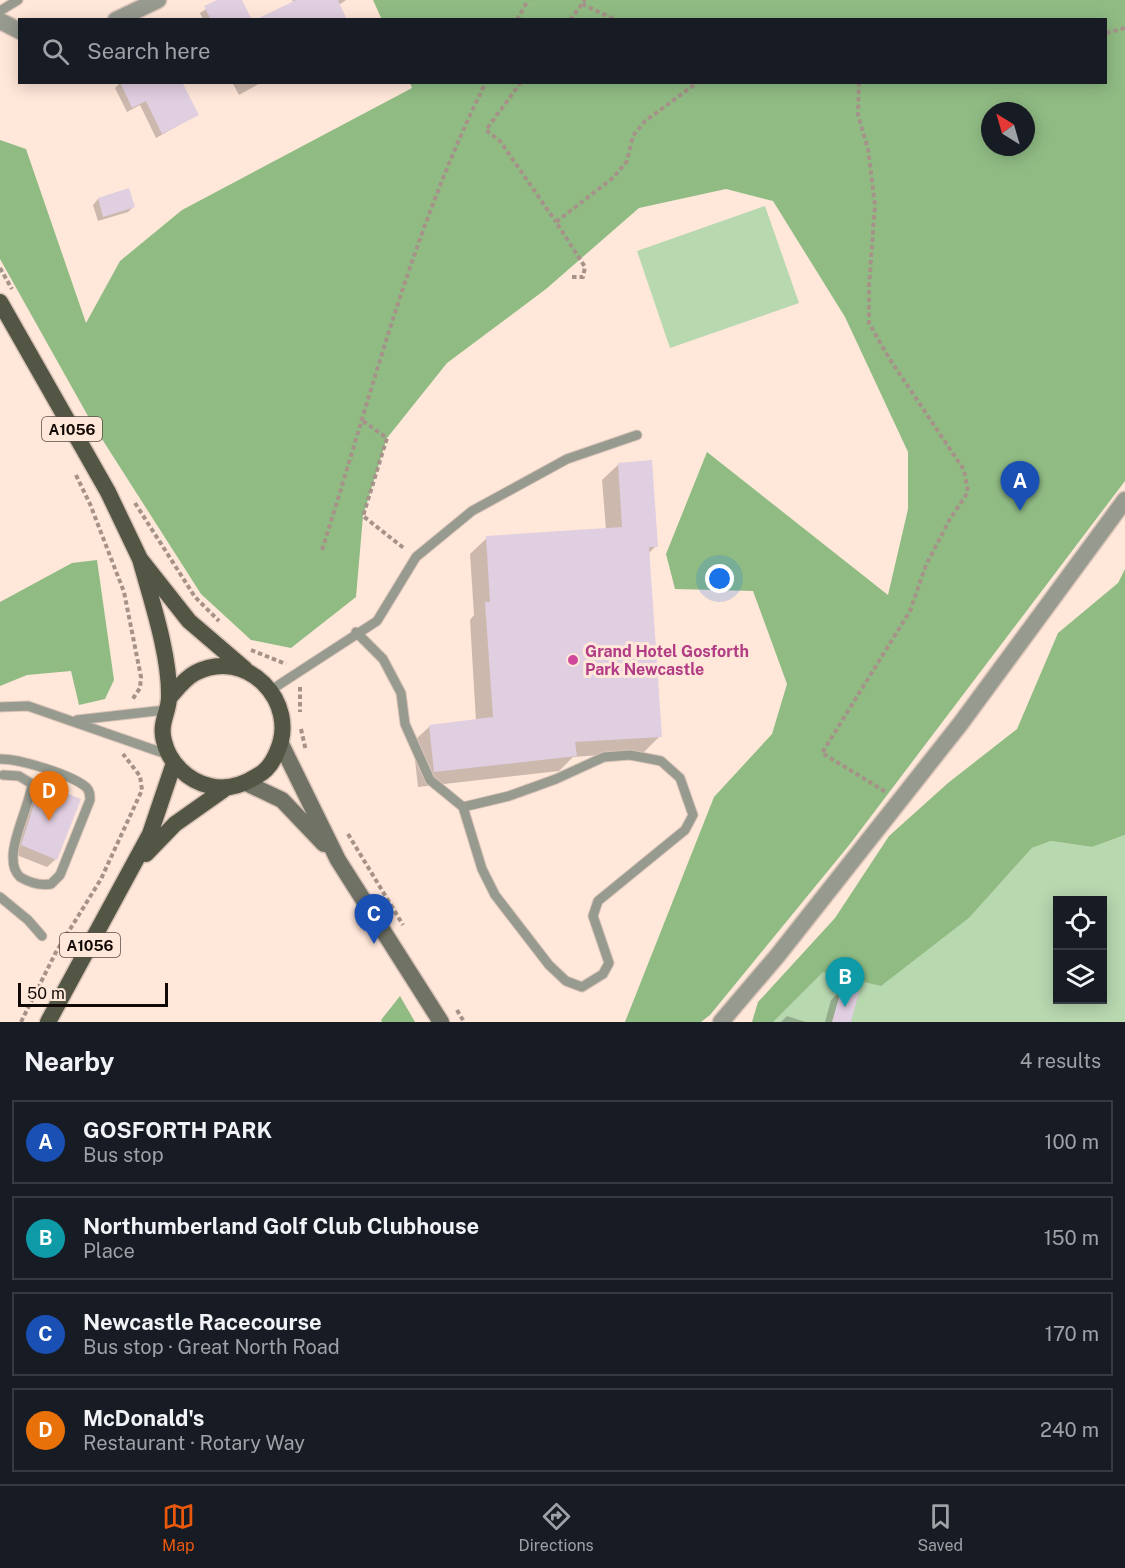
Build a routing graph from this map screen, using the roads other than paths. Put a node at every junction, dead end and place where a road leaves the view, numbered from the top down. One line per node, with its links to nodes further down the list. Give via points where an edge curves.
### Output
1 (18, 0): 3 (lane)
2 (158, 0): 4 (street)
3 (0, 11)
4 (120, 18)
5 (0, 21): 6 (street)
6 (18, 30)
7 (0, 302): 10 (main road, A1056, via 108,492)
8 (637, 435): 11 (lane, via 567,459 472,511 416,557 377,621)
9 (1125, 500): 30 (street, via 961,723)
10 (140, 559): 12 (main road, A1056, via 189,621); 14 (main road, A1056, via 153,604)
11 (356, 632): 13 (lane); 23 (lane, via 383,659 401,693 405,724 430,780)
12 (249, 672): 13 (main road); 14 (main road, via 232,667 204,670 181,684)
13 (271, 690): 17 (main road, via 283,716)
14 (167, 704): 16 (lane, via 114,717); 19 (main road, via 162,726)
15 (0, 707): 16 (lane, via 28,706)
16 (72, 720): 19 (lane)
17 (281, 744): 21 (main road, via 262,774); 24 (main road)
18 (0, 759): 20 (lane, via 13,759 74,779 90,794 60,875 51,884 23,879 6,862 7,849 32,784 20,776)
19 (171, 759): 22 (main road, via 196,782); 25 (main road, A1056, via 163,801)
20 (3, 775)
21 (246, 783): 22 (main road); 24 (main road, via 282,800)
22 (226, 788): 25 (main road, A1056, via 176,824)
23 (463, 807): 23 (lane, via 519,793 604,757 630,755 662,761 680,778 693,815 686,831 598,901 593,916 609,963 603,974 582,987 566,981 549,965 495,895 482,869)
24 (338, 860): 29 (main road)
25 (133, 868): 28 (main road, A1056)
26 (0, 897): 27 (lane)
27 (42, 936)
28 (48, 1022)
29 (441, 1022)
30 (721, 1022)

